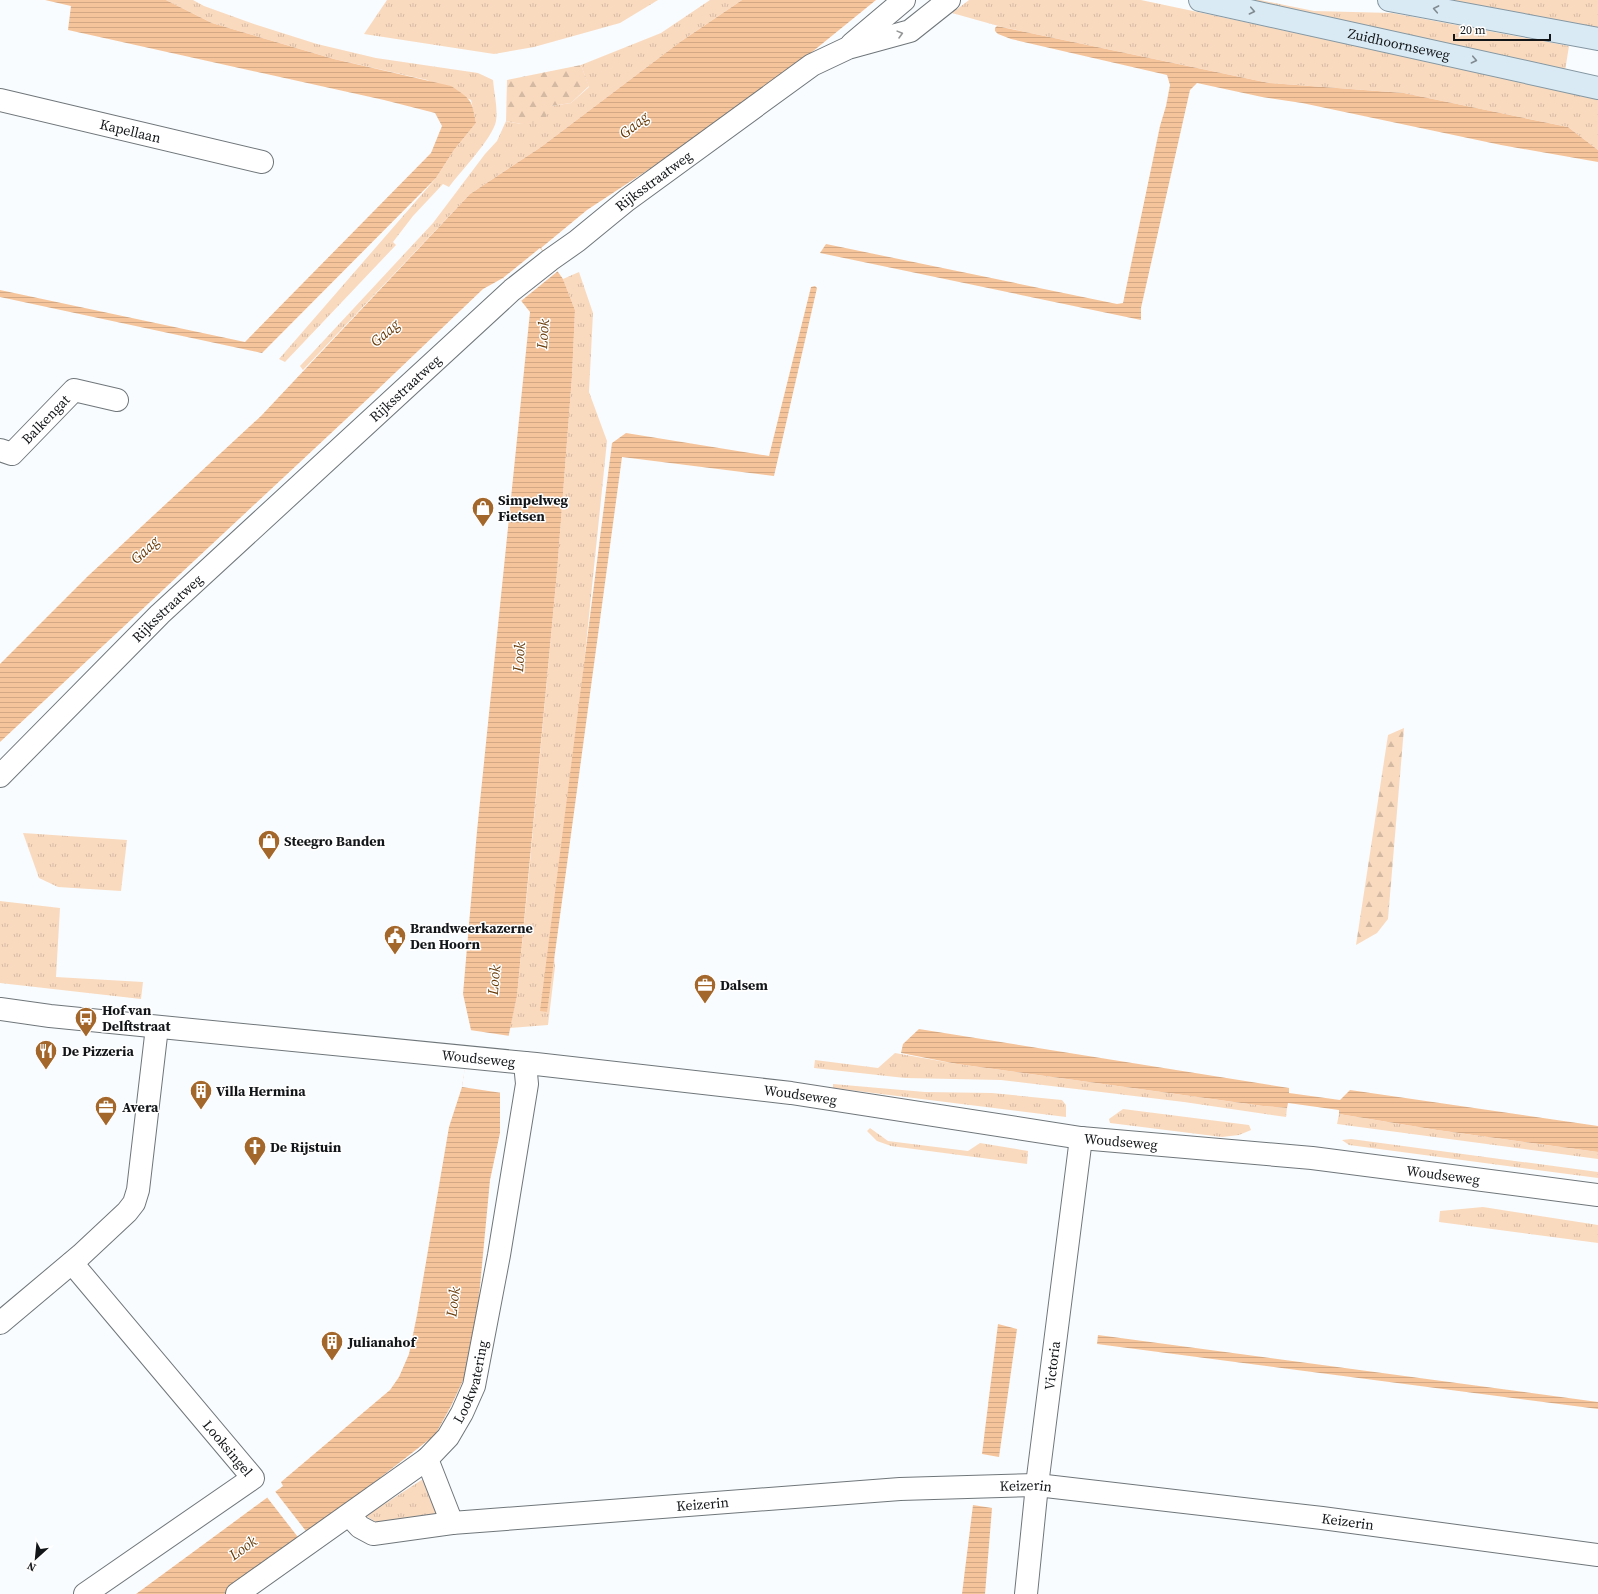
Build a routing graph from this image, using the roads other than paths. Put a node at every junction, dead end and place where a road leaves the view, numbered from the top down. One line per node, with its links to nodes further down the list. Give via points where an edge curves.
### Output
1 (904, 0): 6 (street, Rijksstraatweg)
2 (949, 0): 6 (street, Rijksstraatweg, one-way to 2, via 910,31)
3 (1200, 0): 7 (main road, Zuidhoornseweg, one-way to 7)
4 (1389, 0): 5 (main road, one-way to 4)
5 (1598, 39)
6 (848, 48): 12 (street, Rijksstraatweg, via 812,65 627,200 512,290 160,614)
7 (1598, 88)
8 (0, 100): 9 (street, Kapellaan)
9 (262, 162)
10 (117, 400): 11 (street, Balkengat, via 74,390 12,454)
11 (0, 450)
12 (0, 776)
13 (0, 1009): 14 (street, Woudseweg)
14 (157, 1027): 15 (street, Woudseweg); 18 (street, via 138,1190 134,1204)
15 (516, 1063): 16 (street, Woudseweg, via 791,1093); 20 (street, Lookwatering, via 527,1084 474,1386 448,1437)
16 (1081, 1138): 17 (street, Woudseweg, via 1312,1158); 21 (street, Victoria)
17 (1598, 1195)
18 (72, 1263): 19 (street); 25 (street, Looksingel, via 253,1478)
19 (0, 1323)
20 (427, 1459): 22 (street, Lookwatering); 23 (street)
21 (1037, 1485): 23 (street, Keizerin, via 900,1489); 24 (street, Keizerin, via 1322,1518); 27 (street, Victoria)
22 (349, 1515): 23 (street, Keizerin, via 373,1534); 26 (street, Lookwatering)
23 (452, 1523)
24 (1598, 1555)
25 (85, 1594)
26 (237, 1594)
27 (1026, 1594)

